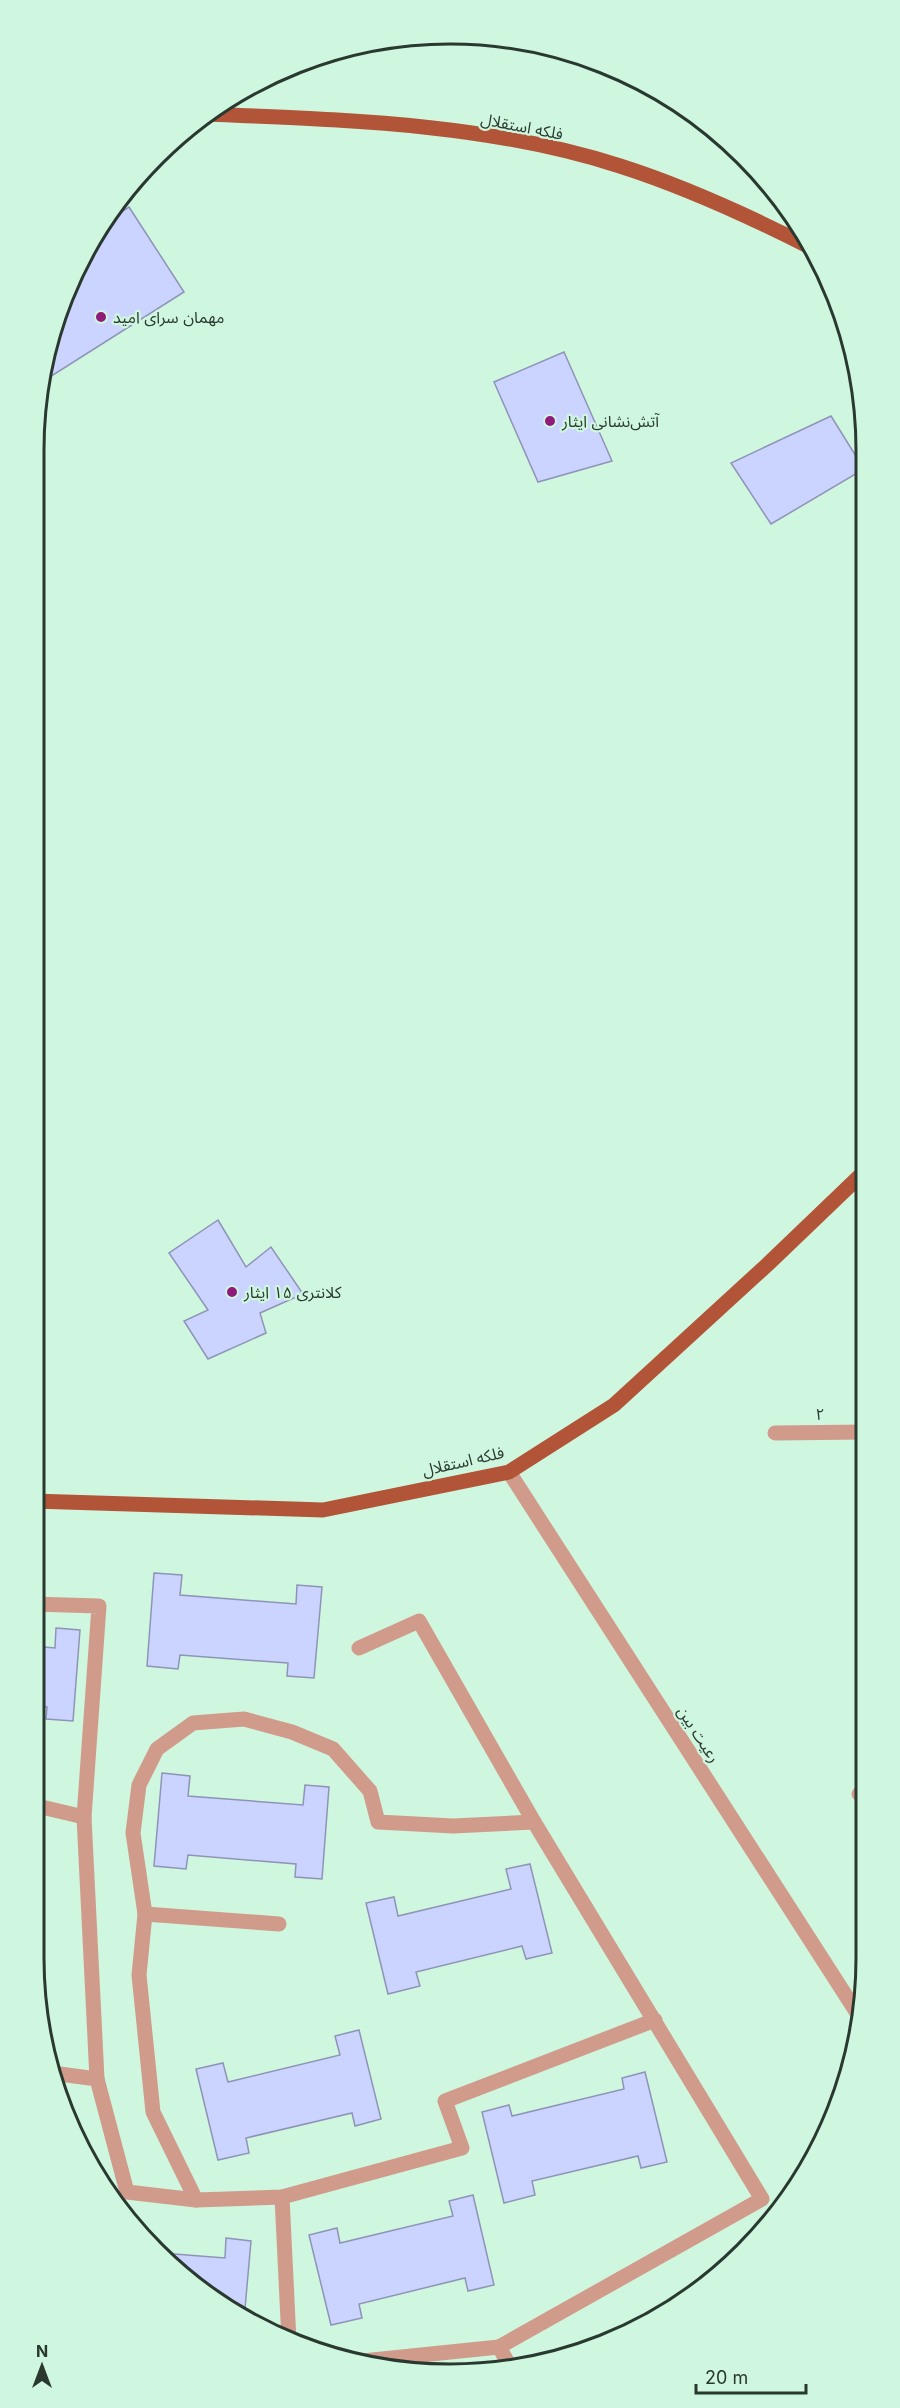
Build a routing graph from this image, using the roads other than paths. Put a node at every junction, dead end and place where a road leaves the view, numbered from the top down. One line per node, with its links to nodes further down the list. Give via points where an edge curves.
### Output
1 (221, 115): 2 (main road, فلکه استقلال, via 378,121 520,141 620,166 748,216)
2 (798, 241)
3 (856, 1180): 6 (main road, فلکه استقلال, via 614,1405)
4 (856, 1432): 5 (street, ۲)
5 (775, 1433)
6 (508, 1472): 7 (main road, فلکه استقلال, via 323,1510); 15 (street, رعیت بین)
7 (44, 1501)
8 (44, 1604): 11 (street, via 99,1606)
9 (360, 1648): 12 (street, via 419,1621)
10 (44, 1807): 11 (street)
11 (84, 1817): 18 (street)
12 (534, 1822): 13 (street, via 453,1826 378,1822 370,1791 333,1749 292,1732 244,1719 193,1722 157,1749 139,1785 133,1833); 16 (street)
13 (145, 1914): 14 (street); 20 (street, via 139,1975 153,2112)
14 (279, 1924)
15 (853, 2007)
16 (655, 2020): 19 (street, via 445,2101 462,2148); 22 (street, via 762,2199)
17 (60, 2074): 18 (street)
18 (98, 2079): 20 (street, via 127,2192)
19 (282, 2197): 20 (street); 21 (street)
20 (196, 2200)
21 (289, 2331)
22 (499, 2347): 23 (street); 24 (street)
23 (383, 2359)
24 (507, 2360)

